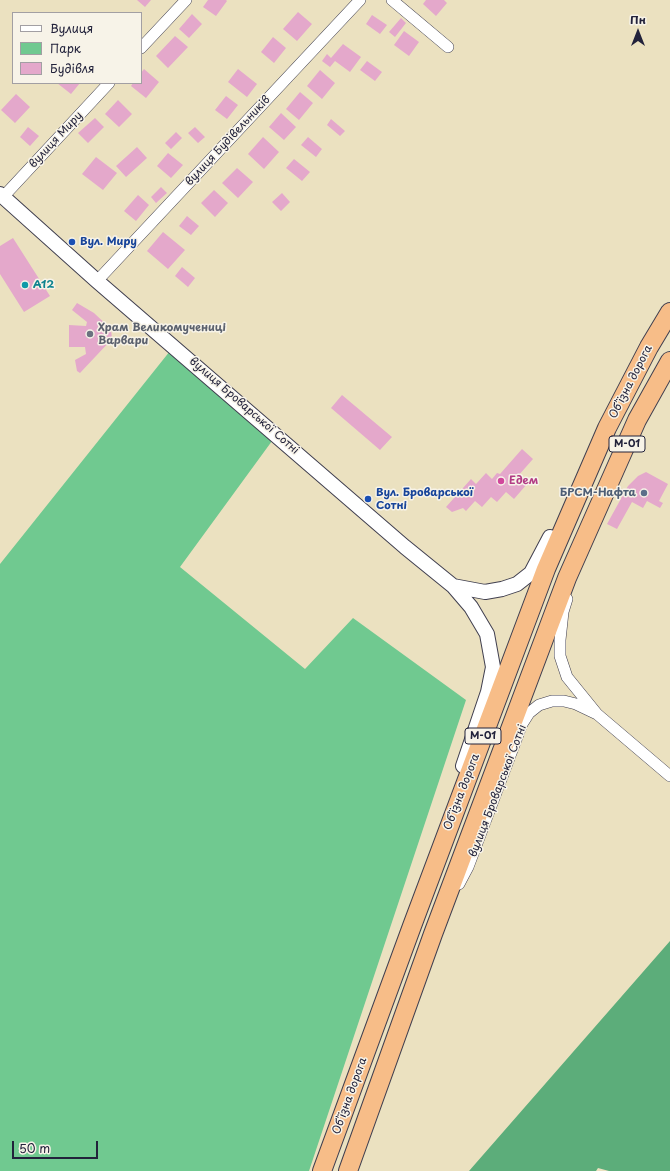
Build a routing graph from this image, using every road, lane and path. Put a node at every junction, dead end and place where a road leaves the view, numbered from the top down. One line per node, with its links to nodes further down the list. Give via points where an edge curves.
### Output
1 (186, 0): 4 (street)
2 (360, 0): 8 (street, вулиця Будівельників)
3 (392, 0): 5 (street)
4 (142, 47)
5 (448, 47)
6 (108, 84): 7 (street, вулиця Миру)
7 (2, 195): 8 (street, вулиця Броварської Сотні)
8 (97, 281): 13 (street, вулиця Броварської Сотні)
9 (670, 312): 10 (highway, Обʼїзна дорога / М-01)
10 (648, 347): 13 (street, via 598,431 543,553 531,573 517,584 485,592); 16 (highway, Обʼїзна дорога / М-01, via 607,428 546,570)
11 (670, 361): 12 (highway, Обʼїзна дорога / М-01, via 638,420)
12 (585, 535): 14 (street, вулиця Броварської Сотні, via 579,567 564,612 560,656 567,677); 17 (highway, Обʼїзна дорога / М-01, via 533,665)
13 (453, 586): 16 (street, вулиця Броварської Сотні, via 481,622 487,634 493,667 488,692)
14 (597, 714): 15 (street, вулиця Броварської Сотні); 17 (street, вулиця Броварської Сотні, via 564,701 539,705 529,713 522,724 468,867)
15 (670, 776)
16 (412, 926): 18 (highway, Обʼїзна дорога / М-01)
17 (433, 934): 19 (highway, Обʼїзна дорога / М-01)
18 (322, 1171)
19 (348, 1171)

